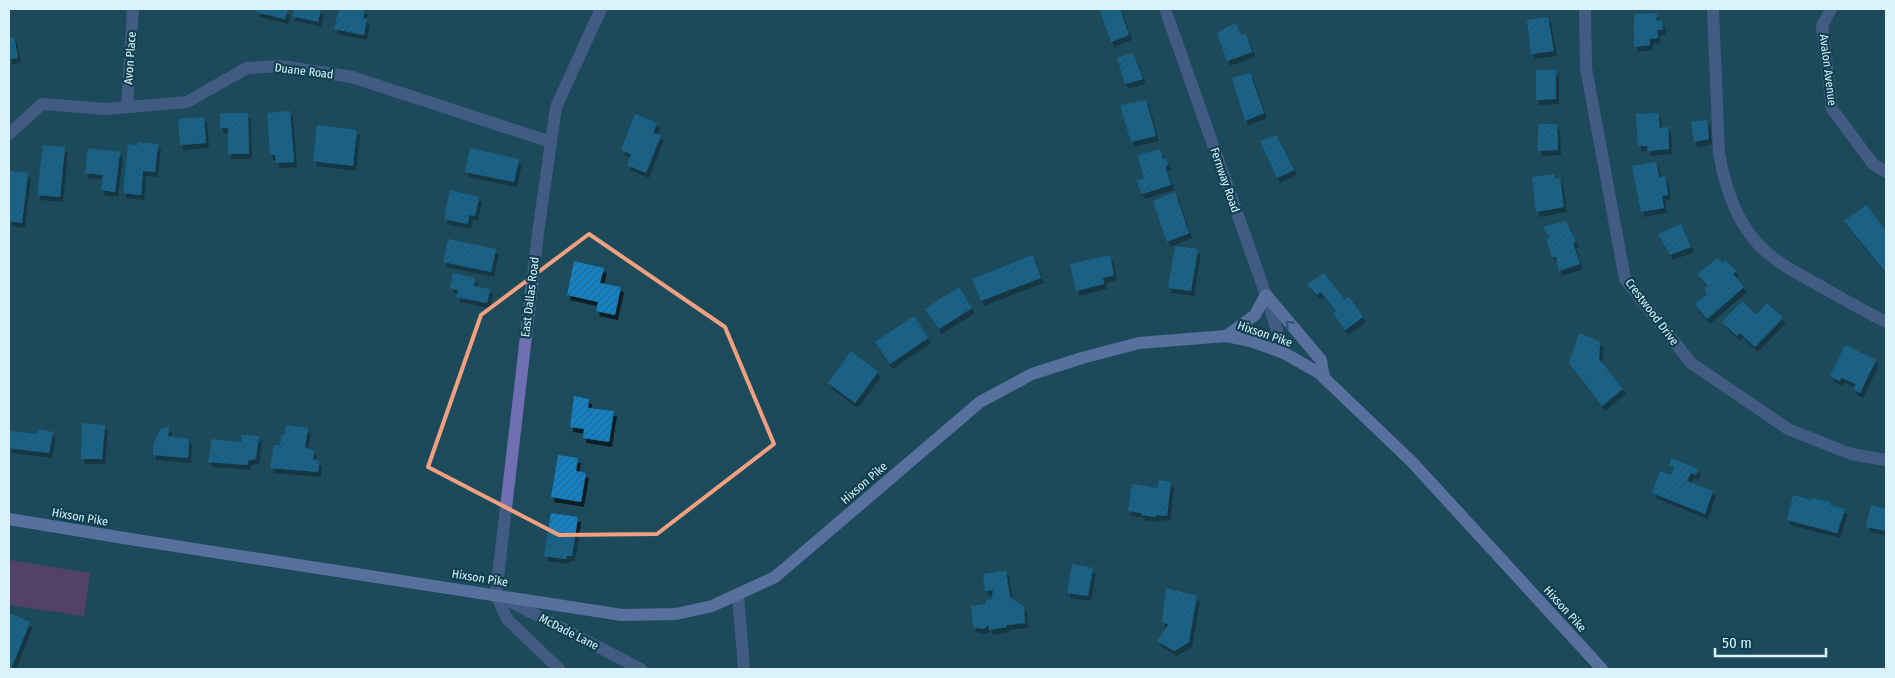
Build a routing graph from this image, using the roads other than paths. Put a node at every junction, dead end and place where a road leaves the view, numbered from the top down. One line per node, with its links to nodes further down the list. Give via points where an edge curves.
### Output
1 (134, 9): 7 (street, Avon Place)
2 (601, 9): 9 (street, East Dallas Road, via 556,107)
3 (1165, 9): 11 (street, Fernway Road)
4 (1585, 9): 16 (street, Crestwood Drive, via 1586,68 1625,279 1691,363 1788,429 1851,454)
5 (1713, 9): 12 (street, via 1719,153 1735,207 1747,230 1777,261)
6 (1831, 9): 10 (street, Avalon Avenue, via 1822,26 1832,109 1873,164)
7 (127, 106): 8 (street, Duane Road, via 107,109 42,104); 9 (street, Duane Road, via 187,102 247,68 281,66 352,77)
8 (9, 134)
9 (551, 142): 18 (street, East Dallas Road)
10 (1886, 172)
11 (1266, 295): 13 (main road, via 1255,315); 14 (street, Fernway Road); 15 (main road, one-way to 11, via 1321,360)
12 (1886, 322)
13 (1226, 336): 14 (main road, Hixson Pike); 19 (main road, Hixson Pike, via 1139,343 1032,374 980,402 775,577)
14 (1284, 353): 15 (main road, Hixson Pike)
15 (1324, 378): 23 (main road, Hixson Pike, via 1412,462)
16 (1886, 460)
17 (9, 519): 18 (main road, Hixson Pike)
18 (496, 594): 19 (main road, Hixson Pike, via 622,615 676,614 712,606); 20 (street, via 507,619); 21 (street, McDade Lane)
19 (738, 595): 22 (street)
20 (559, 669)
21 (641, 669)
22 (744, 669)
23 (1602, 669)

